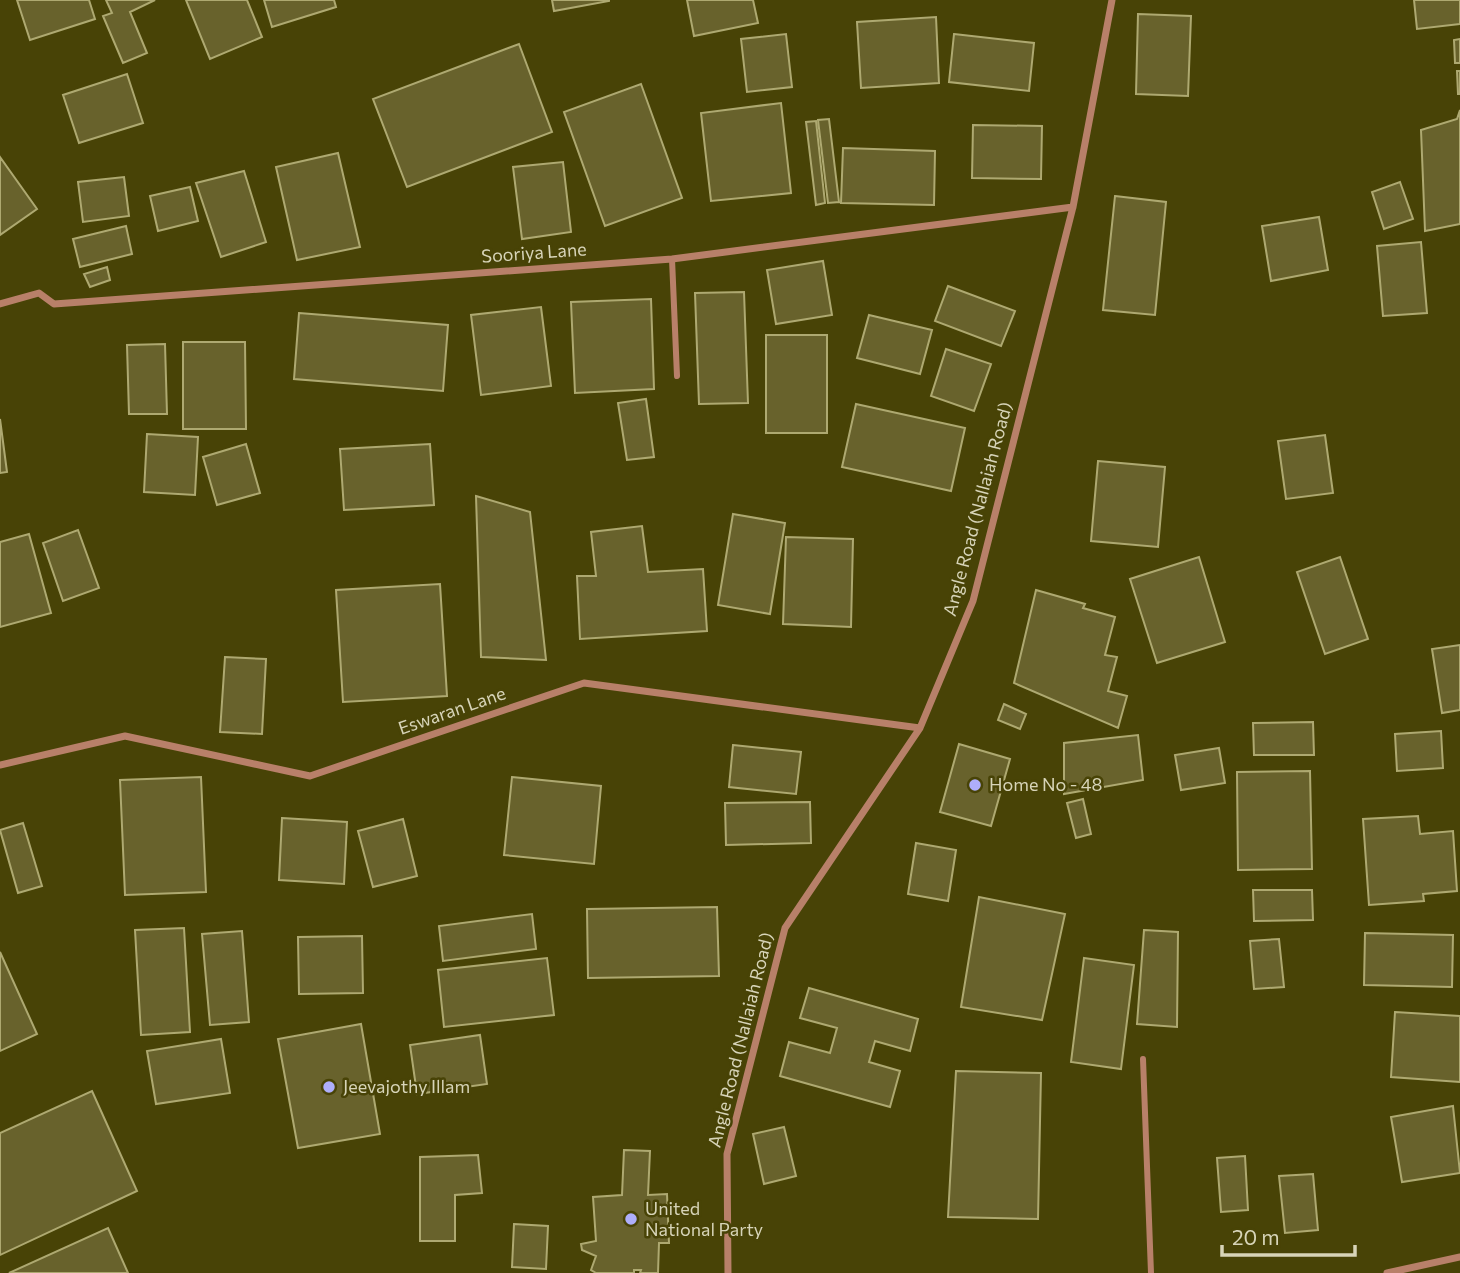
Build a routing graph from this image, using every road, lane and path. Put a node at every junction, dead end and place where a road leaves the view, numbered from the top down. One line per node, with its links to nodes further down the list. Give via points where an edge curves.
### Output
1 (1112, 0): 2 (street, Angle Road (Nallaiah Road))
2 (1073, 207): 3 (street, Sooriya Lane); 6 (street, Angle Road (Nallaiah Road), via 973,601)
3 (672, 259): 4 (street, Sooriya Lane, via 54,304 39,293); 5 (street)
4 (0, 304)
5 (677, 376)
6 (920, 728): 7 (street, Eswaran Lane, via 584,683 310,776 125,736); 10 (street, Angle Road (Nallaiah Road), via 785,928 727,1154)
7 (0, 765)
8 (1143, 1059): 11 (street)
9 (1460, 1257): 12 (street)
10 (728, 1273)
11 (1151, 1273)
12 (1387, 1273)

